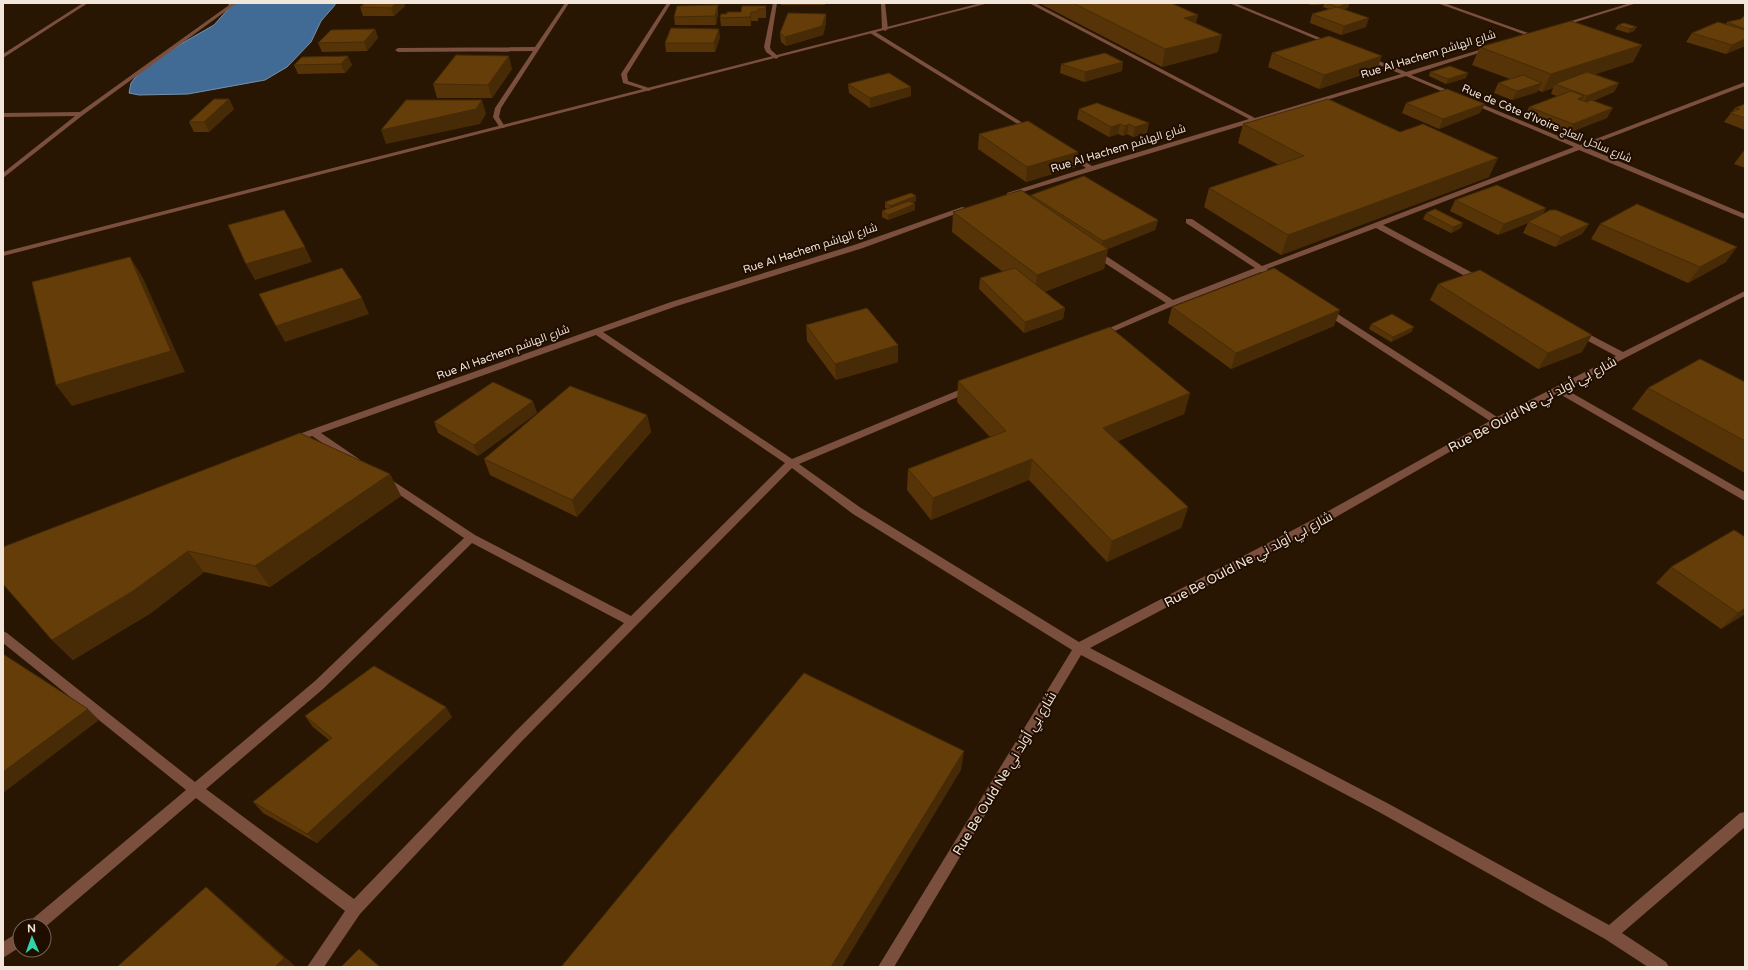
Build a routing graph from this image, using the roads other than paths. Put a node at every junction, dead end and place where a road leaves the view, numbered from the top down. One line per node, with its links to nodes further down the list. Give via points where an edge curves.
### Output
1 (86, 3): 22 (street)
2 (235, 3): 28 (street)
3 (567, 3): 20 (street)
4 (669, 3): 27 (street, via 624,74 625,82)
5 (775, 3): 23 (street, via 767,47 768,52)
6 (883, 3): 13 (street)
7 (987, 3): 13 (street)
8 (1031, 3): 30 (street)
9 (1231, 3): 19 (street)
10 (1439, 3): 16 (street)
11 (1635, 3): 12 (street)
12 (1553, 28)
13 (886, 29): 14 (street)
14 (872, 32): 23 (street); 32 (street)
15 (1539, 33): 16 (street, Rue Al Hachem شارع الهاشم)
16 (1531, 35): 17 (street, Rue Al Hachem شارع الهاشم)
17 (1516, 40)
18 (1494, 47): 25 (street, Rue Al Hachem شارع الهاشم)
19 (1341, 48)
20 (537, 49): 21 (street); 31 (street, via 498,108 496,117)
21 (398, 50)
22 (3, 56)
23 (776, 57): 27 (street)
24 (1363, 57): 25 (street, Rue de Côte d'Ivoire شارع ساحل العاج)
25 (1407, 75): 30 (street, Rue Al Hachem شارع الهاشم); 34 (street, Rue de Côte d'Ivoire شارع ساحل العاج)
26 (1745, 84): 34 (street)
27 (649, 89): 31 (street)
28 (81, 114): 29 (street); 36 (street)
29 (3, 115)
30 (1253, 119): 35 (street, Rue Al Hachem شارع الهاشم)
31 (502, 127): 43 (street)
32 (1038, 135)
33 (1058, 147): 35 (street)
34 (1579, 147): 39 (street, Rue de Côte d'Ivoire شارع ساحل العاج); 41 (street)
35 (1091, 168): 37 (street, Rue Al Hachem شارع الهاشم)
36 (3, 176)
37 (1008, 197)
38 (971, 207): 51 (street, Rue Al Hachem شارع الهاشم, via 860,246)
39 (1745, 217)
40 (1189, 221): 44 (street)
41 (1377, 225): 44 (street); 46 (street)
42 (1085, 246): 48 (street)
43 (3, 254)
44 (1262, 269): 45 (street); 48 (street)
45 (1276, 278)
46 (1489, 285)
47 (1745, 293): 53 (street, Rue Be Ould Ne شارع بي أولد ني)
48 (1172, 303): 52 (street)
49 (1323, 308): 56 (street)
50 (1574, 330): 53 (street)
51 (596, 331): 57 (street, Rue Al Hachem شارع الهاشم); 59 (street)
52 (1092, 337)
53 (1623, 356): 55 (street, Rue Be Ould Ne شارع بي أولد ني)
54 (976, 386): 59 (street)
55 (1558, 389): 56 (street, Rue Be Ould Ne شارع بي أولد ني); 62 (street)
56 (1497, 421): 66 (street, Rue Be Ould Ne شارع بي أولد ني, via 1318,522)
57 (313, 432): 58 (street, Rue Al Hachem شارع الهاشم); 60 (street)
58 (284, 443)
59 (791, 463): 64 (street); 66 (street, via 856,511)
60 (366, 467)
61 (379, 476): 63 (street)
62 (1745, 497)
63 (471, 538): 64 (street); 67 (street, via 318,684)
64 (632, 622): 69 (street, via 518,737)
65 (3, 636): 67 (street)
66 (1079, 648): 71 (street, via 1384,808); 75 (street, Rue Be Ould Ne شارع بي أولد ني)
67 (196, 790): 69 (street); 70 (street)
68 (1745, 818): 71 (street)
69 (355, 909): 74 (street)
70 (44, 918)
71 (1610, 934): 76 (street)
72 (12, 944): 73 (street)
73 (3, 951)
74 (315, 967)
75 (886, 967)
76 (1661, 967)

